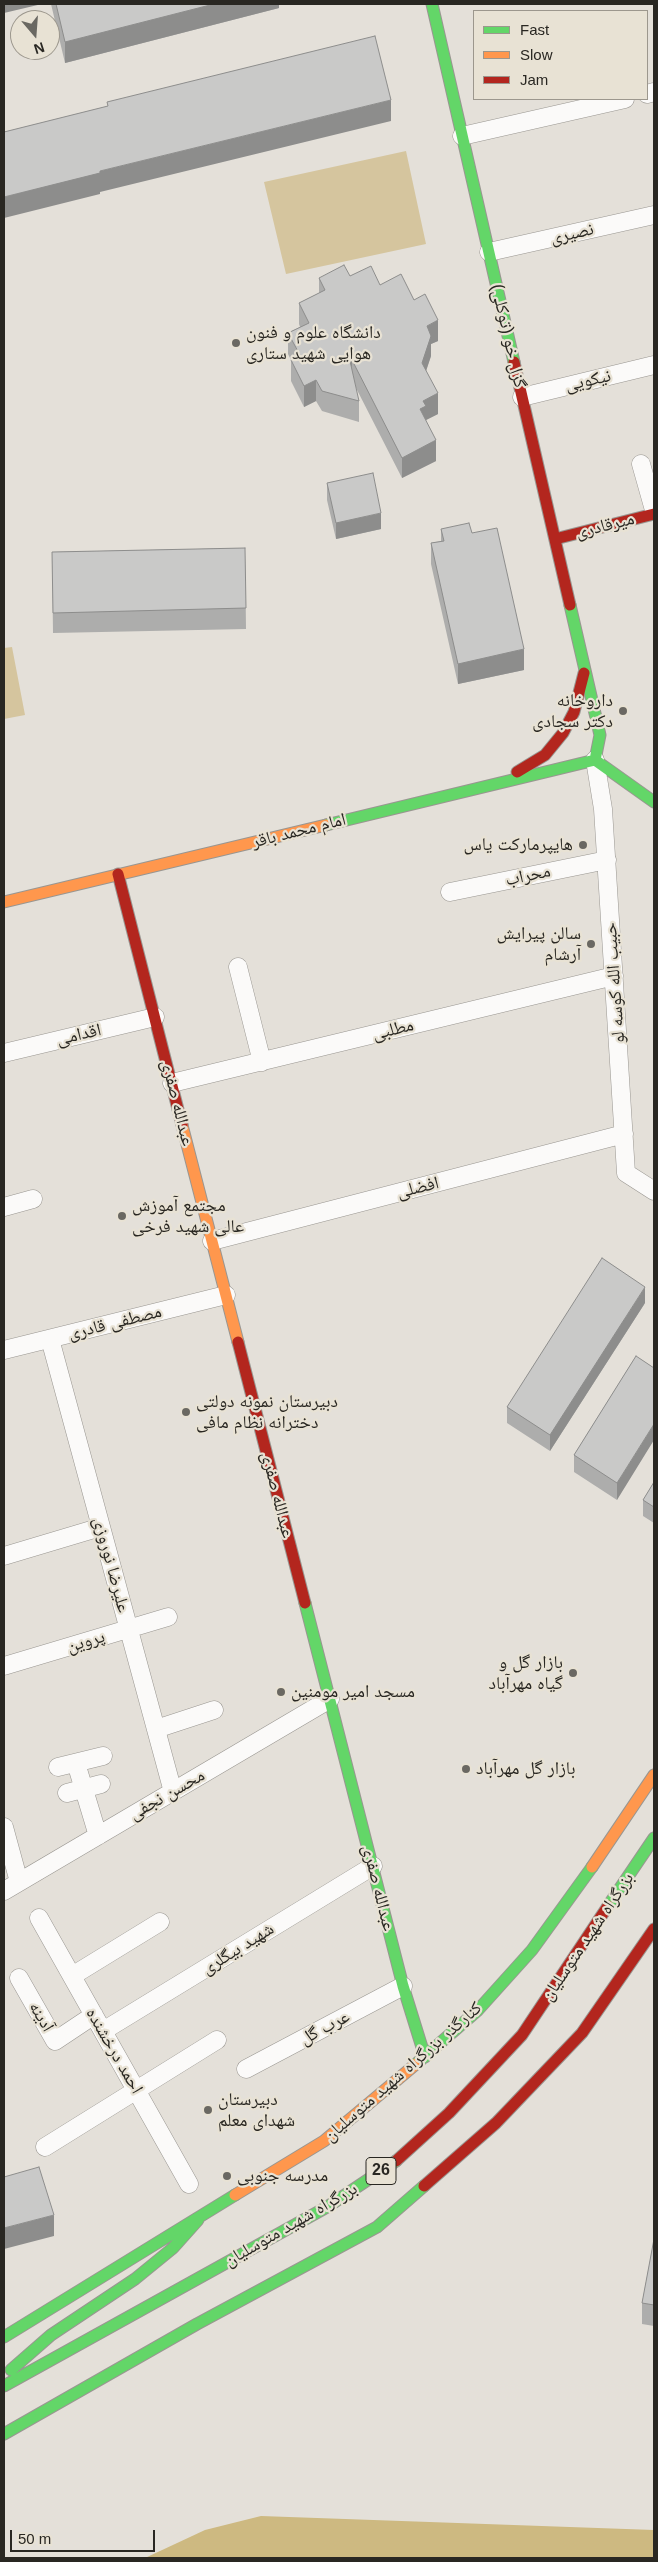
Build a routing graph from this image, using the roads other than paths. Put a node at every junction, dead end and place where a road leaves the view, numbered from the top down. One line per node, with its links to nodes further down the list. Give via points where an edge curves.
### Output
1 (432, 4): 3 (main road, گزل خو (توکلی))
2 (621, 100): 3 (street)
3 (462, 136): 5 (main road, گزل خو (توکلی))
4 (654, 215): 5 (street, نصیری)
5 (489, 252): 7 (main road, گزل خو (توکلی))
6 (654, 365): 7 (street, نیکویی)
7 (522, 397): 11 (main road, گزل خو (توکلی))
8 (641, 464): 9 (street)
9 (654, 510)
10 (654, 514): 11 (main road, میرقادری)
11 (555, 538): 12 (main road, گزل خو (توکلی))
12 (585, 668): 13 (main road, گزل خو (توکلی), via 600,735); 14 (main road, via 574,712 563,733 545,755)
13 (595, 760): 14 (main road, امام محمد باقر); 15 (main road); 16 (street, حبیب الله کوسه لو)
14 (502, 782): 17 (main road, امام محمد باقر)
15 (654, 802)
16 (607, 860): 18 (street, محراب); 21 (street, حبیب الله کوسه لو)
17 (118, 874): 19 (main road, امام محمد باقر); 22 (main road, عبدالله صفری)
18 (450, 892)
19 (4, 902)
20 (238, 967): 24 (street)
21 (614, 976): 24 (street, مطلبی); 26 (street, حبیب الله کوسه لو)
22 (155, 1017): 23 (street, اقدامی); 25 (main road, عبدالله صفری)
23 (4, 1053)
24 (262, 1062): 25 (street, مطلبی)
25 (172, 1083): 30 (main road, عبدالله صفری)
26 (624, 1134): 27 (street, حبیب الله کوسه لو, via 626,1173); 30 (street, افضلی)
27 (654, 1191)
28 (33, 1199): 29 (street)
29 (4, 1207)
30 (212, 1241): 31 (main road, عبدالله صفری)
31 (226, 1295): 32 (street, مصطفی قادری); 39 (main road, عبدالله صفری)
32 (50, 1339): 33 (street, مصطفی قادری); 34 (street, علیرضا نوروزی)
33 (4, 1350)
34 (101, 1527): 35 (street); 37 (street, علیرضا نوروزی)
35 (4, 1556)
36 (168, 1617): 37 (street, پروین)
37 (129, 1629): 38 (street, پروین); 41 (street, علیرضا نوروزی)
38 (4, 1666)
39 (330, 1699): 47 (street, محسن نجفی); 52 (main road, عبدالله صفری)
40 (214, 1710): 41 (street)
41 (156, 1729): 47 (street, علیرضا نوروزی)
42 (103, 1756): 43 (street)
43 (76, 1763): 44 (street); 46 (street)
44 (58, 1767)
45 (654, 1775): 63 (main road, کنارگذر بزرگراه شهید متوسلیان, via 532,1950 478,2010)
46 (92, 1787): 48 (street); 50 (street)
47 (173, 1792): 50 (street, محسن نجفی)
48 (66, 1793)
49 (4, 1827): 53 (street)
50 (98, 1836): 53 (street, محسن نجفی)
51 (654, 1838): 71 (main road, بزرگراه شهید متوسلیان / 26, via 522,2035 449,2114 400,2158 327,2207)
52 (372, 1866): 59 (main road, عبدالله صفری); 61 (street, شهید بیگلری)
53 (11, 1886)
54 (39, 1918): 57 (street, احمد درخشنده)
55 (160, 1922): 57 (street)
56 (654, 1929): 72 (main road, 26, via 582,2033 496,2123 377,2227 197,2324)
57 (72, 1976): 60 (street, احمد درخشنده)
58 (19, 1978): 60 (street, آدینه, via 55,2041)
59 (403, 1986): 63 (main road, عبدالله صفری); 64 (street, عرب گل)
60 (94, 2015): 61 (street, احمد درخشنده)
61 (103, 2031): 65 (street, احمد درخشنده)
62 (217, 2040): 65 (street)
63 (425, 2057): 68 (main road, کنارگذر بزرگراه شهید متوسلیان, via 324,2141)
64 (246, 2069)
65 (136, 2089): 66 (street); 67 (street, احمد درخشنده)
66 (45, 2147)
67 (189, 2184)
68 (198, 2220): 69 (main road, کنارگذر بزرگراه شهید متوسلیان); 70 (main road, via 172,2248 135,2279 51,2334)
69 (4, 2337)
70 (4, 2378)
71 (4, 2386)
72 (4, 2434)

